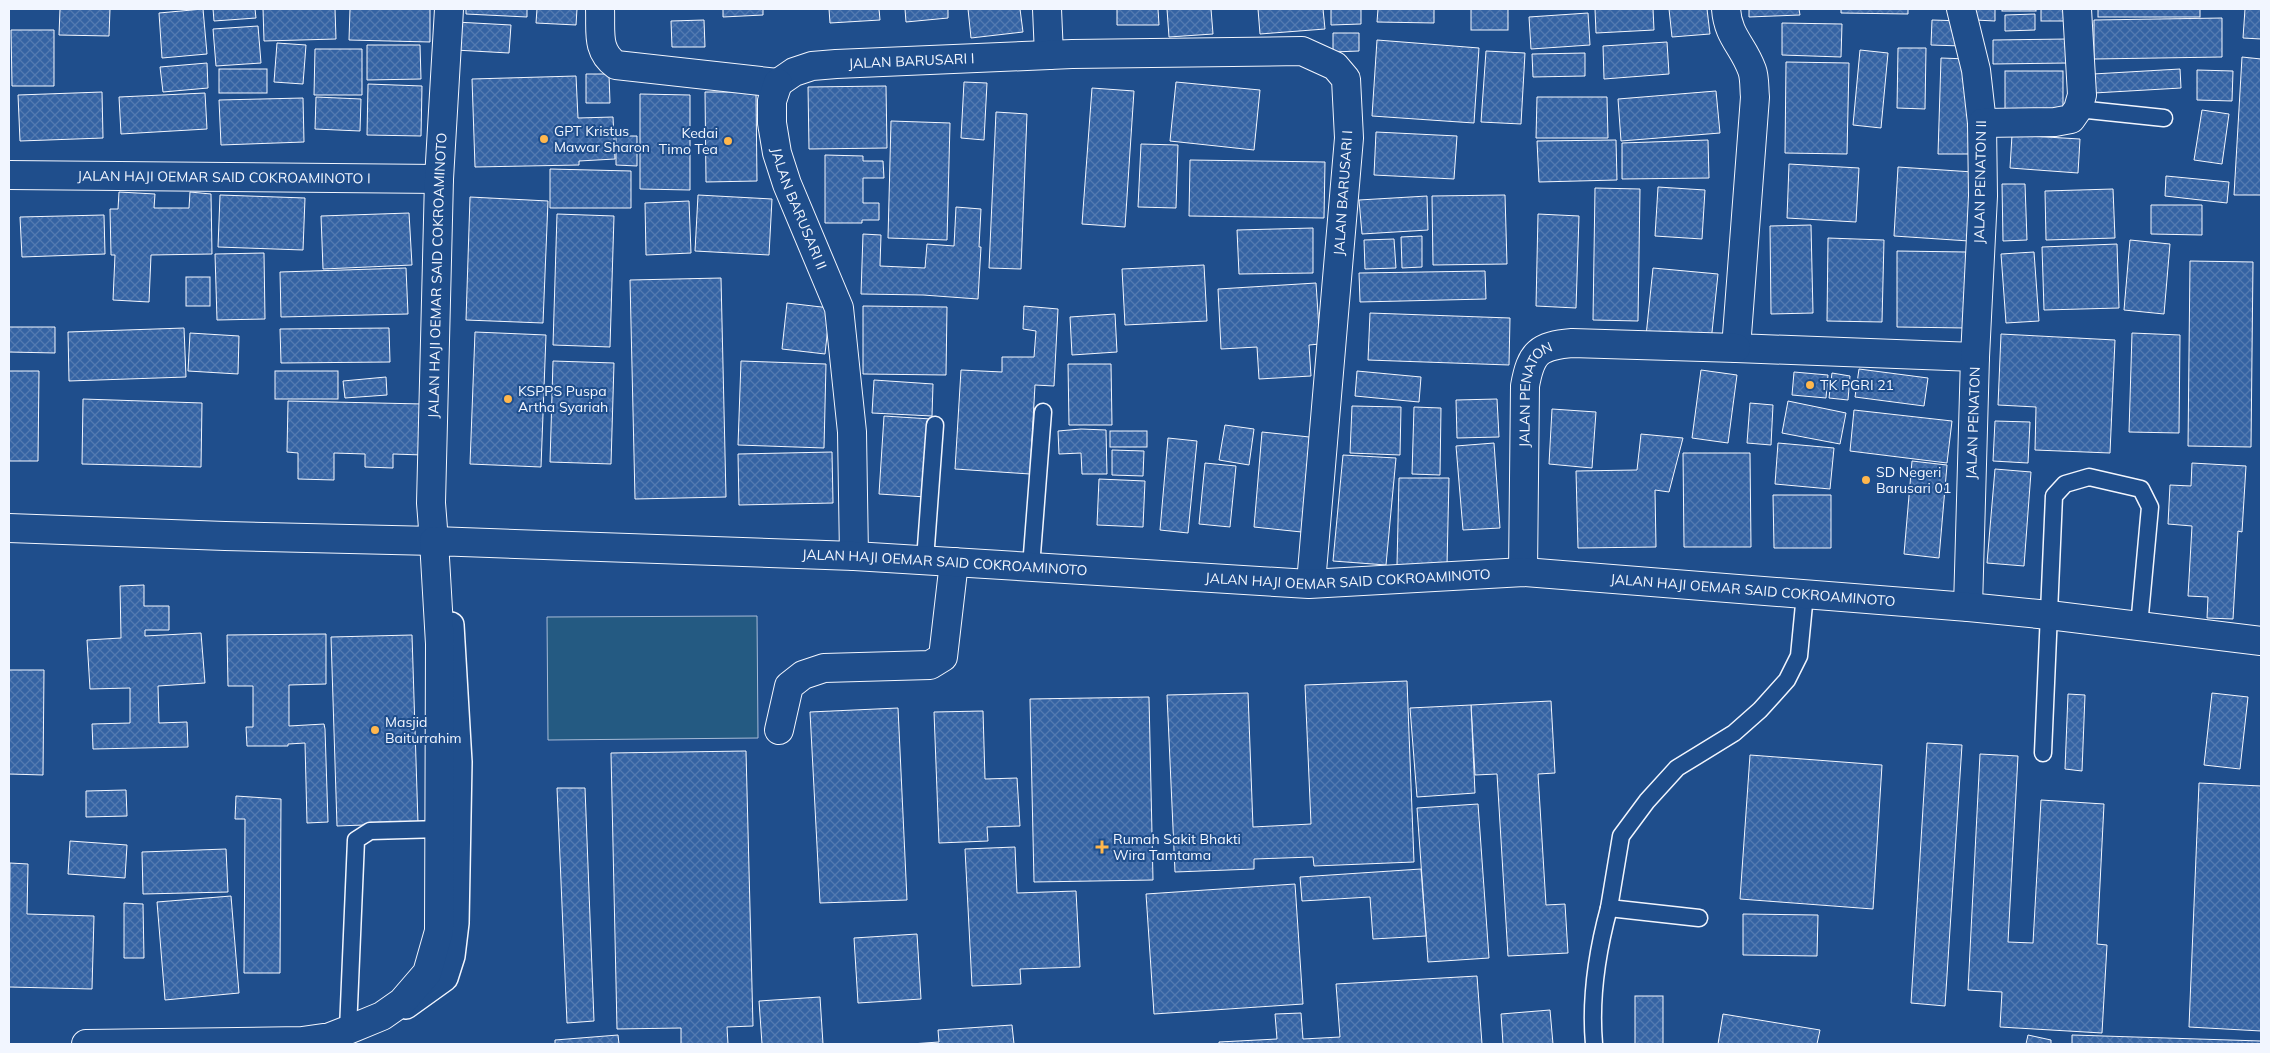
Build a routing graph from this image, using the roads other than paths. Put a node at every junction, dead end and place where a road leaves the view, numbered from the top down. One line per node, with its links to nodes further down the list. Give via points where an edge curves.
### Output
1 (449, 9): 13 (street, JALAN HAJI OEMAR SAID COKROAMINOTO)
2 (600, 9): 8 (street, via 601,48 607,59 616,65)
3 (1047, 9): 7 (street)
4 (1726, 9): 14 (street, via 1727,24 1734,40 1745,52 1754,72 1755,97)
5 (1961, 9): 11 (street, JALAN PENATON II, via 1976,70)
6 (2077, 9): 9 (street, via 2082,95)
7 (1049, 55): 8 (street, JALAN BARUSARI I, via 812,66 794,72); 25 (street, JALAN BARUSARI I, via 1302,50 1335,66 1346,79 1349,138)
8 (778, 83): 20 (street, JALAN BARUSARI II, via 772,101 776,154 839,308 852,432)
9 (2078, 108): 10 (lane); 11 (street, via 2071,119 2055,122)
10 (2164, 118)
11 (1982, 123): 15 (street, JALAN PENATON II, via 1983,196)
12 (9, 175): 13 (street, JALAN HAJI OEMAR SAID COKROAMINOTO I)
13 (439, 179): 19 (street, JALAN HAJI OEMAR SAID COKROAMINOTO, via 431,503)
14 (1736, 348): 15 (street, JALAN PENATON); 24 (street, JALAN PENATON, via 1572,343 1550,345 1536,356 1528,370 1525,386)
15 (1975, 357): 27 (street, JALAN PENATON)
16 (1043, 412): 23 (lane)
17 (936, 425): 21 (lane)
18 (9, 528): 19 (street, JALAN HAJI OEMAR SAID COKROAMINOTO)
19 (438, 542): 20 (street, JALAN HAJI OEMAR SAID COKROAMINOTO); 33 (street, JALAN HAJI OEMAR SAID COKROAMINOTO); 36 (street, JALAN HAJI OEMAR SAID COKROAMINOTO, via 454,663 459,762 456,924 452,956 445,978 404,1008 376,1026)
20 (854, 556): 21 (street, JALAN HAJI OEMAR SAID COKROAMINOTO)
21 (925, 560): 22 (street, JALAN HAJI OEMAR SAID COKROAMINOTO)
22 (954, 562): 23 (street, JALAN HAJI OEMAR SAID COKROAMINOTO); 31 (street, via 943,657 930,665 824,668 802,675 789,686)
23 (1031, 567): 25 (street, JALAN HAJI OEMAR SAID COKROAMINOTO)
24 (1523, 572): 25 (street, JALAN HAJI OEMAR SAID COKROAMINOTO); 26 (street, JALAN HAJI OEMAR SAID COKROAMINOTO)
25 (1311, 583)
26 (1805, 594): 27 (street, JALAN HAJI OEMAR SAID COKROAMINOTO); 34 (lane, via 1799,656 1788,680 1734,733 1677,768 1647,801 1621,836)
27 (1968, 607): 28 (street, JALAN HAJI OEMAR SAID COKROAMINOTO)
28 (2049, 615): 29 (street, JALAN HAJI OEMAR SAID COKROAMINOTO); 29 (lane, via 2054,496 2065,484 2089,477 2141,489 2150,507); 32 (lane)
29 (2139, 626): 30 (street, JALAN HAJI OEMAR SAID COKROAMINOTO)
30 (2261, 641)
31 (779, 730)
32 (2043, 753)
33 (441, 829): 36 (street, JALAN HAJI OEMAR SAID COKROAMINOTO, via 439,931 427,973 402,1002 382,1016); 36 (lane, via 370,831 356,840)
34 (1609, 908): 35 (lane); 38 (lane, via 1597,967 1592,1022)
35 (1699, 918)
36 (338, 1037): 37 (street, JALAN HAJI OEMAR SAID COKROAMINOTO, via 302,1041)
37 (86, 1044)
38 (1594, 1044)

